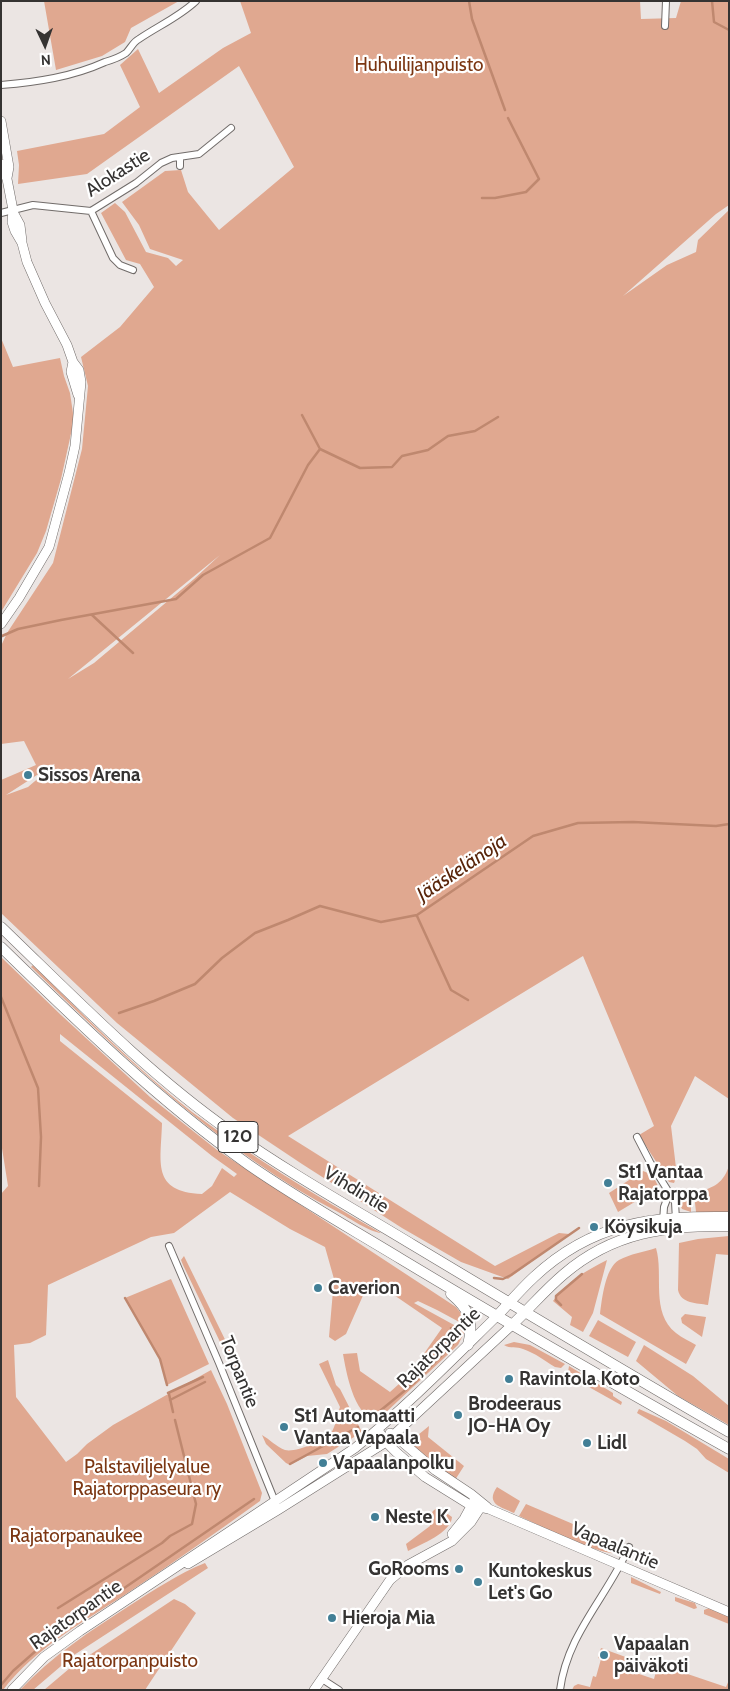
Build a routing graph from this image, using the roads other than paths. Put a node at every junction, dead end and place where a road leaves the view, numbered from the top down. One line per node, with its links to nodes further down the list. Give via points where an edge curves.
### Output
1 (196, 1): 5 (street, via 138,39 126,52 102,64 64,76)
2 (670, 1): 3 (street)
3 (666, 4): 4 (street)
4 (665, 26)
5 (1, 85)
6 (1, 121): 11 (street, via 8,161)
7 (231, 128): 8 (street, Alokastie, via 199,154)
8 (180, 157): 10 (street, Alokastie); 12 (street, Alokastie, via 161,163)
9 (1, 164): 11 (street)
10 (180, 166)
11 (7, 179): 13 (street)
12 (91, 211): 13 (street, Alokastie, via 33,205); 15 (street, via 113,258)
13 (14, 212): 14 (street, Alokastie); 16 (street, via 36,284 79,370 80,400 69,473 49,547)
14 (1, 213)
15 (133, 270)
16 (1, 624)
17 (1, 927): 28 (main road, Vihdintie / 120, via 126,1045 230,1132)
18 (1, 947): 27 (main road, Vihdintie / 120, via 116,1057 210,1135 283,1188)
19 (637, 1137): 20 (street)
20 (669, 1194): 22 (street); 23 (street, via 675,1202)
21 (729, 1217): 23 (main road, Rajatorpantie)
22 (663, 1218): 23 (main road, Rajatorpantie); 25 (street); 28 (main road, Rajatorpantie, via 607,1231 577,1244 533,1277)
23 (676, 1222): 24 (main road, Rajatorpantie); 25 (main road, Rajatorpantie)
24 (729, 1226)
25 (664, 1229): 29 (main road, Rajatorpantie, via 621,1240 593,1254 566,1272)
26 (169, 1246): 40 (street, Torpantie, via 220,1363)
27 (435, 1279): 30 (main road, Vihdintie / 120); 32 (main road, via 459,1301 468,1315 471,1326)
28 (509, 1302): 29 (main road, Vihdintie / 120); 30 (main road, Rajatorpantie)
29 (526, 1312): 31 (main road, Rajatorpantie); 34 (main road, Vihdintie / 120)
30 (497, 1316): 31 (main road, Vihdintie / 120); 32 (street, Rajatorpantie)
31 (512, 1325): 35 (street, Rajatorpantie); 37 (main road, Vihdintie / 120)
32 (468, 1345): 33 (street, Rajatorpantie)
33 (378, 1430): 35 (street, Vapaalantie); 36 (street); 40 (street, Rajatorpantie)
34 (729, 1432)
35 (394, 1434): 36 (street, Rajatorpantie); 39 (street, Vapaalantie)
36 (386, 1442): 38 (street, via 425,1477); 40 (street, Rajatorpantie)
37 (729, 1449)
38 (470, 1505): 39 (street); 41 (street, via 464,1519)
39 (482, 1505): 41 (street, via 452,1541); 43 (street, Vapaalantie)
40 (276, 1506): 46 (street, Rajatorpantie, via 202,1557 165,1576 60,1645)
41 (440, 1547): 45 (street, via 408,1565 390,1580)
42 (629, 1547): 43 (street)
43 (621, 1566): 44 (street, Vapaalantie); 49 (street, via 571,1648)
44 (729, 1612)
45 (322, 1679): 47 (street); 48 (street)
46 (12, 1690)
47 (314, 1690)
48 (339, 1690)
49 (560, 1690)

